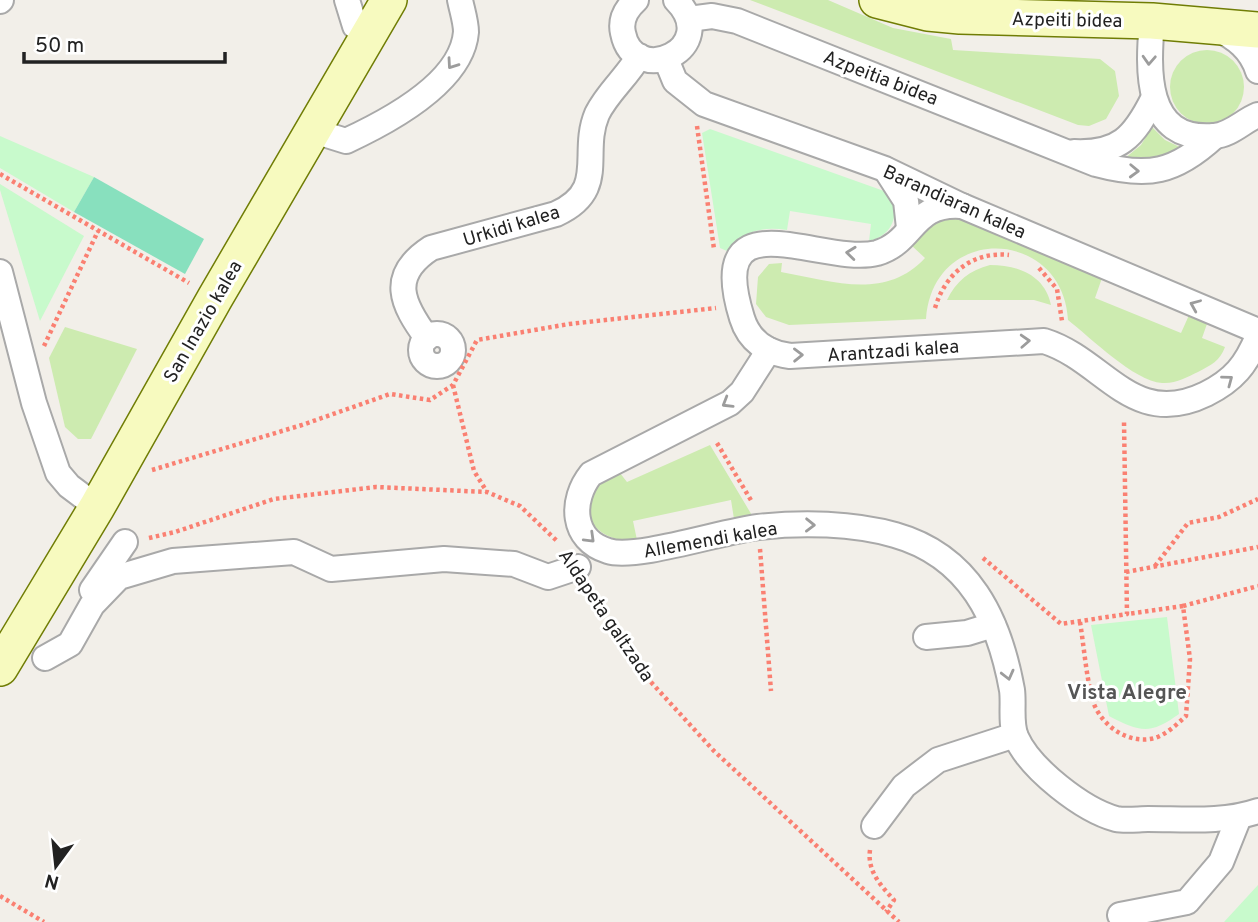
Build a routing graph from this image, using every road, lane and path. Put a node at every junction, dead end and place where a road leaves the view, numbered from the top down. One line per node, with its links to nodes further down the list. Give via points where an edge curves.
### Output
1 (347, 0): 9 (street)
2 (389, 0): 17 (main road, San Inazio kalea)
3 (460, 0): 17 (street, one-way to 17, via 466,30 462,51 440,82 387,121 346,141)
4 (877, 0): 7 (main road, Azpeiti bidea, via 960,16)
5 (628, 3): 11 (street, via 622,30)
6 (682, 9): 12 (street, via 690,29 683,47); 19 (street, Azpeitia bidea, via 737,21)
7 (1152, 21): 8 (main road, Azpeiti bidea); 14 (street, one-way to 14, via 1148,68)
8 (1210, 25): 10 (main road, Azpeiti bidea); 13 (street, via 1248,50)
9 (355, 26)
10 (1258, 30)
11 (639, 56): 12 (street); 35 (street, Urkidi kalea, via 596,117 590,179 574,204 556,214 431,248 417,257 402,285 409,314)
12 (666, 59): 20 (street, Barandiaran kalea, via 676,82 704,104)
13 (1258, 71)
14 (1153, 99): 18 (street, via 1184,131); 19 (street, via 1123,143 1092,153)
15 (1256, 110): 18 (street, Azpeitia bidea, via 1240,127)
16 (696, 118): 25 (path)
17 (314, 131): 44 (main road, San Inazio kalea)
18 (1215, 136): 19 (street, Azpeitia bidea, one-way to 18, via 1121,171 1156,171 1186,161)
19 (1069, 152)
20 (885, 169): 22 (street, Barandiaran kalea); 23 (street, via 906,201)
21 (0, 174): 24 (path)
22 (962, 206): 23 (street, via 933,208); 33 (street, Barandiaran kalea, one-way to 22)
23 (909, 228): 37 (street, one-way to 37, via 892,246 869,255 776,243 749,249 737,264 736,294 748,332)
24 (98, 231): 29 (path); 36 (path)
25 (715, 253)
26 (1014, 256): 31 (path, via 985,256 959,268 939,293)
27 (1035, 265): 32 (path, via 1057,289)
28 (0, 272): 44 (street, via 41,430 58,473)
29 (199, 289)
30 (722, 308): 38 (path, via 569,324 477,340)
31 (935, 308)
32 (1062, 321)
33 (1258, 331)
34 (1258, 337): 37 (street, Arantzadi kalea, one-way to 34, via 790,356 1044,341 1064,349 1132,396 1177,405 1233,378)
35 (427, 338)
36 (44, 348)
37 (769, 350): 57 (street, Allemendi kalea, one-way to 57, via 730,402 590,474 575,509 588,539 620,553 758,527 845,526 894,535 940,554 958,569)
38 (453, 385): 41 (path, via 430,400 390,394 151,470); 42 (path, via 474,471)
39 (1124, 421): 52 (path)
40 (717, 443): 45 (path)
41 (146, 481)
42 (486, 492): 47 (path, Aldapeta galtzada, via 376,487 316,492 274,499 175,533); 51 (path, Aldapeta galtzada, via 520,506 547,529)
43 (1258, 499): 50 (path, via 1219,517 1188,523)
44 (97, 507): 59 (main road, San Inazio kalea)
45 (758, 512)
46 (759, 541): 60 (path)
47 (125, 542): 59 (street)
48 (1258, 547): 50 (path)
49 (976, 556): 56 (path, via 1061,624)
50 (1154, 566): 52 (path)
51 (578, 568): 59 (street, via 548,577 514,564 444,559 331,569 294,552 173,561 119,578 92,605 70,644); 65 (path, Aldapeta galtzada, via 639,669 714,751)
52 (1126, 572): 55 (path)
53 (1258, 586): 54 (path)
54 (1183, 606): 55 (path); 56 (path, via 1189,659 1186,716 1171,730 1150,739 1109,728 1092,700)
55 (1127, 614): 56 (path)
56 (1080, 622)
57 (993, 625): 58 (street); 61 (street, Allemendi kalea, one-way to 61, via 1012,691)
58 (926, 637)
59 (20, 656)
60 (771, 691)
61 (1015, 736): 62 (street, via 1036,767 1075,798 1117,819); 63 (street, via 937,760 904,786)
62 (1248, 814): 66 (street, via 1221,862 1187,902)
63 (873, 833): 65 (path, via 869,858 878,883 894,900)
64 (0, 895): 67 (path)
65 (886, 912): 68 (path, Aldapeta galtzada)
66 (1120, 915)
67 (44, 922)
68 (899, 922)

